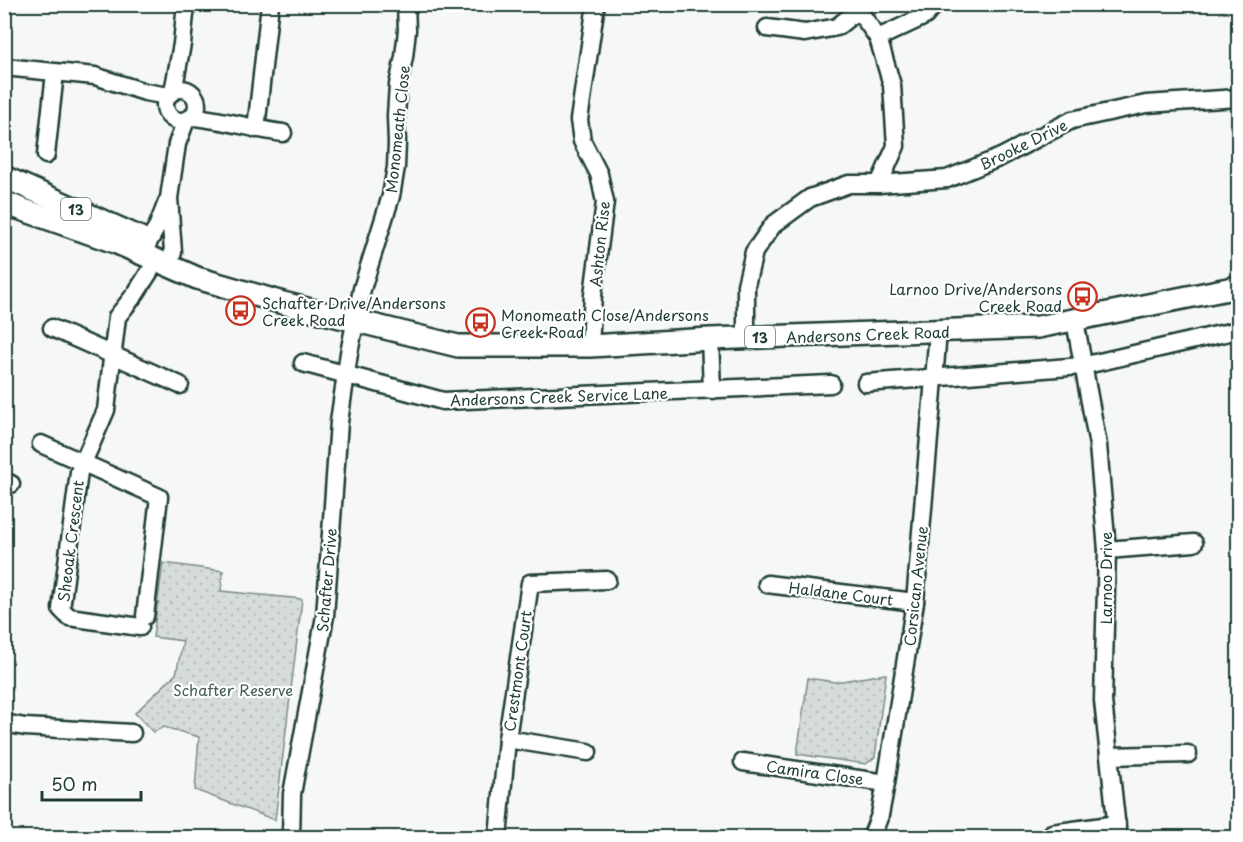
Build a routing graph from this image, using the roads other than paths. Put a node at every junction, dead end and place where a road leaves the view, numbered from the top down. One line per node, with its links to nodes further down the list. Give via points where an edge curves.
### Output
1 (186, 4): 12 (street)
2 (270, 4): 13 (street)
3 (406, 4): 22 (street, Monomeath Close, via 407,30 396,116 396,167)
4 (596, 4): 29 (street, Ashton Rise, via 579,120 582,141 599,174 605,202)
5 (935, 4): 8 (street, via 925,16)
6 (856, 7): 7 (street, via 837,27 805,33); 8 (street)
7 (767, 28)
8 (878, 38): 17 (street, via 892,85 896,146)
9 (4, 67): 10 (street)
10 (55, 73): 12 (street, via 95,76 130,93); 15 (street)
11 (1239, 98): 17 (street, Brooke Drive, via 1146,104 1072,120 1001,157 947,179)
12 (181, 106): 13 (street); 18 (street)
13 (256, 129): 14 (street)
14 (283, 133)
15 (46, 155)
16 (4, 177): 20 (main road, Andersons Creek Road / 13)
17 (879, 184): 27 (street, Brooke Drive, via 849,184 810,198 772,225 754,252 746,285)
18 (169, 198): 20 (street); 20 (street, Sheoak Crescent, via 158,225)
19 (4, 202): 20 (main road, Andersons Creek Road / 13)
20 (158, 255): 22 (main road, Andersons Creek Road / 13, via 197,278); 30 (street, Sheoak Crescent, via 117,317)
21 (1239, 287): 23 (main road, Andersons Creek Road / 13)
22 (354, 321): 29 (main road, Andersons Creek Road / 13, via 458,346); 33 (street, Schafter Drive)
23 (1075, 321): 26 (main road, Andersons Creek Road / 13, via 1038,327); 32 (street, Larnoo Drive)
24 (52, 328): 30 (street)
25 (1239, 330): 32 (street)
26 (938, 332): 27 (main road, Andersons Creek Road / 13); 34 (street, Corsican Avenue)
27 (746, 338): 28 (main road, Andersons Creek Road / 13)
28 (710, 339): 29 (main road, Andersons Creek Road / 13); 38 (street)
29 (590, 346)
30 (112, 355): 37 (street); 40 (street, Sheoak Crescent, via 106,410)
31 (303, 363): 33 (street, Andersons Creek Service Lane)
32 (1082, 366): 34 (street); 42 (street, Larnoo Drive, via 1098,445)
33 (346, 374): 38 (street, Andersons Creek Service Lane, via 443,400); 56 (street, Schafter Drive, via 325,616 292,794)
34 (934, 378): 35 (street); 45 (street, Corsican Avenue)
35 (866, 383)
36 (831, 384): 38 (street, Andersons Creek Service Lane)
37 (180, 385)
38 (712, 390)
39 (41, 444): 40 (street, Sheoak Crescent)
40 (83, 463): 40 (street, Sheoak Crescent, via 62,609 69,617 142,622 159,497)
41 (1194, 543): 42 (street)
42 (1107, 550): 51 (street, Larnoo Drive, via 1103,701)
43 (607, 580): 48 (street, Crestmont Court, via 530,583)
44 (767, 584): 45 (street, Haldane Court)
45 (915, 602): 53 (street, Corsican Avenue)
46 (4, 723): 47 (street)
47 (132, 733)
48 (507, 739): 49 (street); 57 (street, Crestmont Court)
49 (588, 752)
50 (1188, 754): 51 (street)
51 (1109, 756): 54 (street, Larnoo Drive)
52 (743, 762): 53 (street, Camira Close)
53 (886, 783): 58 (street, Corsican Avenue)
54 (1117, 831): 55 (street)
55 (1052, 834)
56 (291, 837)
57 (498, 837)
58 (871, 837)

